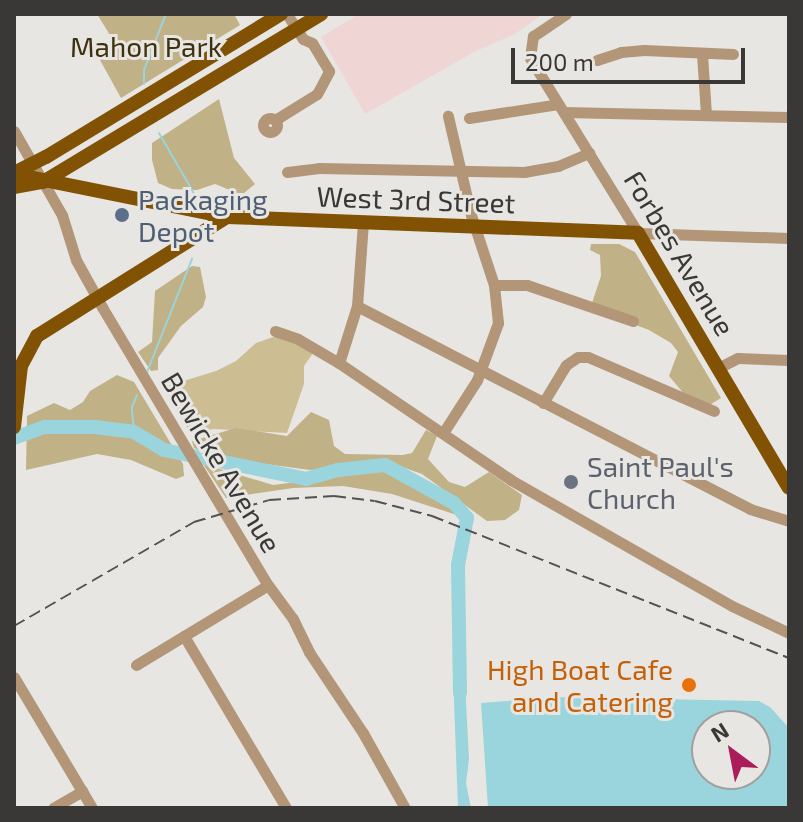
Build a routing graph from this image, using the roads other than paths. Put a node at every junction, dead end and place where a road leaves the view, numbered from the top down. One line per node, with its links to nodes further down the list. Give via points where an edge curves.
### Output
1 (281, 14): 17 (main road)
2 (287, 14): 5 (street)
3 (321, 14): 5 (main road)
4 (566, 14): 9 (street, Forbes Avenue, via 536,33 529,45 530,58)
5 (296, 29): 14 (street, via 329,71 317,94); 21 (main road)
6 (702, 54): 7 (street); 8 (street, via 644,50); 10 (street)
7 (733, 54)
8 (597, 60)
9 (561, 108): 10 (street); 13 (street); 16 (street, Forbes Avenue)
10 (706, 114): 12 (street)
11 (448, 116): 18 (street)
12 (789, 117)
13 (469, 118)
14 (275, 120)
15 (14, 131): 17 (street, Bewicke Avenue)
16 (589, 153): 18 (street, via 541,170); 26 (street, Forbes Avenue)
17 (33, 165): 20 (main road); 21 (street, Bewicke Avenue)
18 (462, 171): 19 (street); 25 (street)
19 (287, 172)
20 (14, 173): 21 (main road, West 3rd Street)
21 (43, 182): 22 (main road); 23 (main road, West 3rd Street); 29 (street, Bewicke Avenue)
22 (14, 187)
23 (227, 217): 24 (main road, West 3rd Street); 29 (main road)
24 (363, 222): 25 (main road, West 3rd Street); 30 (street)
25 (475, 227): 26 (main road, West 3rd Street); 28 (street)
26 (638, 233): 27 (street, West 3rd Street); 35 (main road, Forbes Avenue)
27 (789, 238)
28 (494, 285): 31 (street, via 527,285); 36 (street, via 498,323)
29 (96, 297): 38 (main road, via 33,341 21,366); 44 (street, Bewicke Avenue)
30 (357, 306): 34 (street); 36 (street)
31 (633, 321)
32 (275, 331): 34 (street)
33 (789, 360): 35 (street, via 738,358)
34 (339, 363): 41 (street)
35 (718, 368): 42 (main road, Forbes Avenue)
36 (480, 371): 37 (street); 41 (street)
37 (543, 403): 39 (street, via 566,365 588,357); 43 (street, via 750,509)
38 (15, 410): 40 (main road)
39 (714, 411)
40 (14, 427)
41 (443, 433): 45 (street, via 511,480)
42 (789, 488)
43 (789, 521)
44 (268, 585): 46 (street); 53 (street, Bewicke Avenue)
45 (789, 633)
46 (184, 636): 47 (street); 52 (street)
47 (136, 665)
48 (14, 677): 49 (street)
49 (82, 791): 50 (street); 51 (street)
50 (53, 808)
51 (92, 808)
52 (286, 808)
53 (405, 808)

